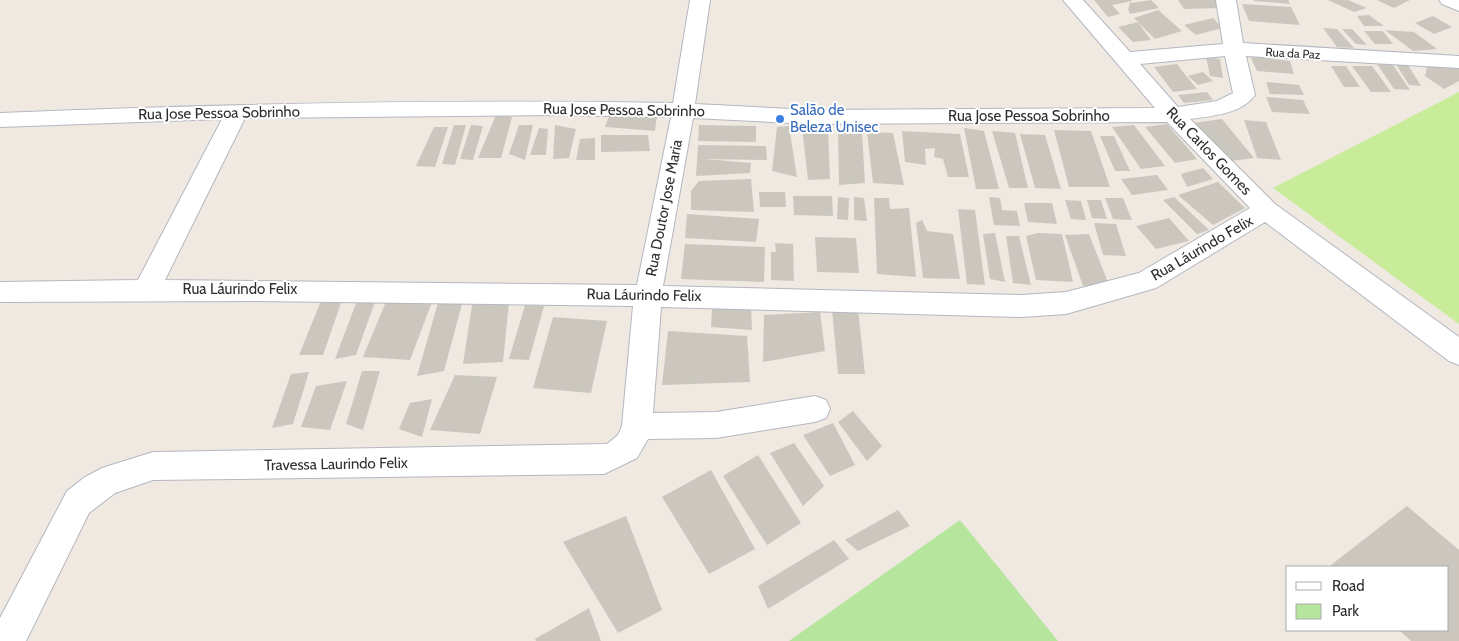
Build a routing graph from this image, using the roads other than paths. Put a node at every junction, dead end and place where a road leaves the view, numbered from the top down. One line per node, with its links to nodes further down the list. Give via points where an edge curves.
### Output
1 (702, 0): 9 (street, Rua Doutor Jose Maria)
2 (1073, 0): 7 (street, Rua Carlos Gomes)
3 (1226, 0): 6 (street)
4 (1449, 0): 5 (street)
5 (1459, 5)
6 (1234, 49): 7 (street, Rua da Paz); 8 (street, Rua da Paz); 11 (street, Rua Jose Pessoa Sobrinho, via 1244,95 1240,100)
7 (1127, 59): 11 (street, Rua Carlos Gomes)
8 (1459, 62)
9 (683, 110): 10 (street, Rua Jose Pessoa Sobrinho); 11 (street, Rua Jose Pessoa Sobrinho, via 812,117); 16 (street, Rua Doutor Jose Maria)
10 (237, 111): 12 (street, Rua Jose Pessoa Sobrinho); 14 (street)
11 (1173, 115): 13 (street, Rua Carlos Gomes)
12 (0, 120)
13 (1266, 210): 16 (street, Rua Láurindo Felix, via 1147,281 1066,303 1022,306); 17 (street, Rua Carlos Gomes)
14 (147, 290): 15 (street, Rua Láurindo Felix); 16 (street, Rua Láurindo Felix, via 309,289)
15 (0, 292)
16 (648, 295): 19 (street, Rua Doutor Jose Maria)
17 (1459, 353)
18 (815, 408): 19 (street, via 716,425)
19 (637, 426): 20 (street, Rua Doutor Jose Maria, via 632,443 623,452)
20 (604, 460): 21 (street, Travessa Laurindo Felix, via 153,466 119,475 93,488 78,502)
21 (6, 636)

